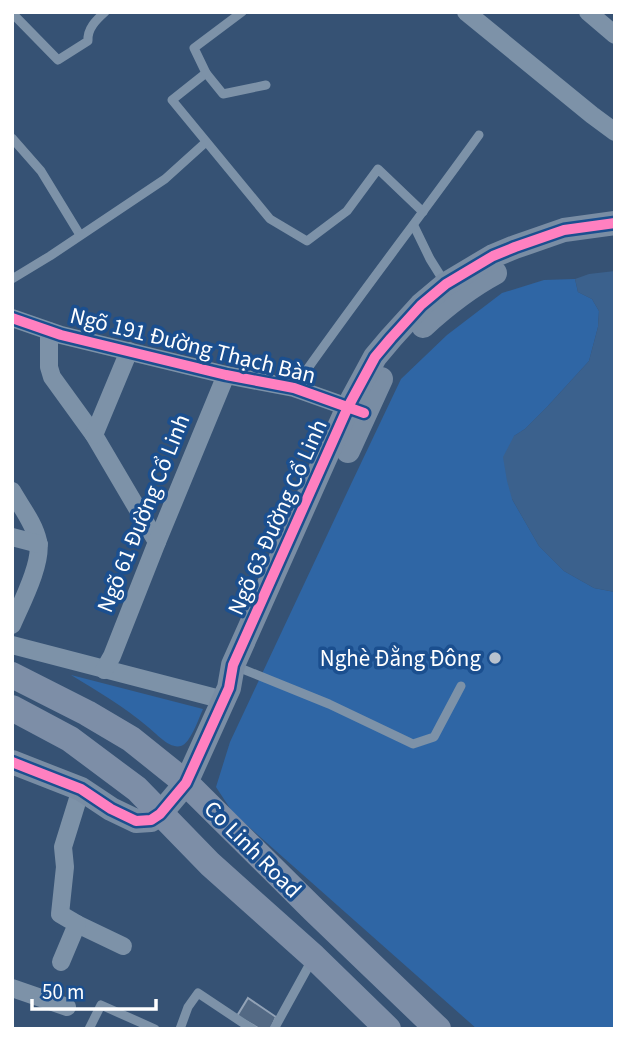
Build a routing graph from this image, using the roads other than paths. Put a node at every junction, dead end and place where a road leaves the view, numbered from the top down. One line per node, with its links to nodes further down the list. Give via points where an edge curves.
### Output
1 (105, 12): 5 (lane, via 87,34 88,41 58,60)
2 (242, 12): 7 (lane, via 194,48)
3 (466, 12): 9 (street)
4 (587, 12): 6 (street)
5 (12, 13)
6 (615, 35)
7 (206, 73): 8 (lane, via 223,94); 12 (lane, via 172,100)
8 (266, 85)
9 (615, 132)
10 (479, 135): 13 (lane)
11 (12, 138): 16 (lane, via 41,171)
12 (206, 142): 13 (lane, via 270,219 307,241 348,211 378,169); 16 (lane, via 165,179)
13 (423, 212): 15 (lane)
14 (615, 223): 17 (street, Ngõ 63 Đường Cổ Linh)
15 (414, 226): 20 (lane); 25 (lane)
16 (80, 235): 19 (lane)
17 (565, 239): 18 (street, Ngõ 63 Đường Cổ Linh); 20 (street, Ngõ 63 Đường Cổ Linh)
18 (615, 239)
19 (12, 279)
20 (452, 291): 26 (street, Ngõ 63 Đường Cổ Linh)
21 (12, 318): 22 (street, Ngõ 191 Đường Thạch Bàn)
22 (49, 331): 23 (street, Ngõ 191 Đường Thạch Bàn); 27 (street, via 52,377)
23 (129, 351): 24 (street, Ngõ 191 Đường Thạch Bàn); 27 (street)
24 (226, 375): 25 (street, Ngõ 191 Đường Thạch Bàn); 30 (street, Ngõ 61 Đường Cổ Linh)
25 (294, 388): 26 (street, Ngõ 191 Đường Thạch Bàn)
26 (356, 410): 36 (street, Ngõ 63 Đường Cổ Linh, via 266,632)
27 (94, 435): 30 (street)
28 (12, 491): 31 (street)
29 (12, 537): 31 (street)
30 (157, 542): 34 (street, Ngõ 61 Đường Cổ Linh)
31 (39, 544): 32 (street, via 38,560)
32 (12, 625)
33 (12, 645): 34 (street)
34 (104, 670): 36 (street)
35 (12, 675): 40 (main road, Co Linh Road, via 131,739)
36 (233, 681): 37 (lane, via 329,704 413,744 434,737); 40 (street, Ngõ 63 Đường Cổ Linh)
37 (461, 686)
38 (12, 708): 42 (main road, Co Linh Road, via 70,739 137,789)
39 (12, 762): 41 (street)
40 (186, 783): 42 (street, Ngõ 63 Đường Cổ Linh); 55 (main road, Co Linh Road)
41 (81, 789): 42 (street, via 136,821); 43 (street, via 63,846 60,914)
42 (160, 814): 45 (main road, Co Linh Road)
43 (76, 924): 44 (street); 46 (street)
44 (123, 946)
45 (314, 957): 53 (lane); 54 (main road, Co Linh Road)
46 (61, 962)
47 (12, 988): 48 (street)
48 (67, 1007)
49 (89, 1029): 50 (lane, via 101,1005)
50 (155, 1029)
51 (180, 1029): 52 (lane, via 198,993)
52 (252, 1029)
53 (274, 1029)
54 (388, 1029)
55 (438, 1029)

